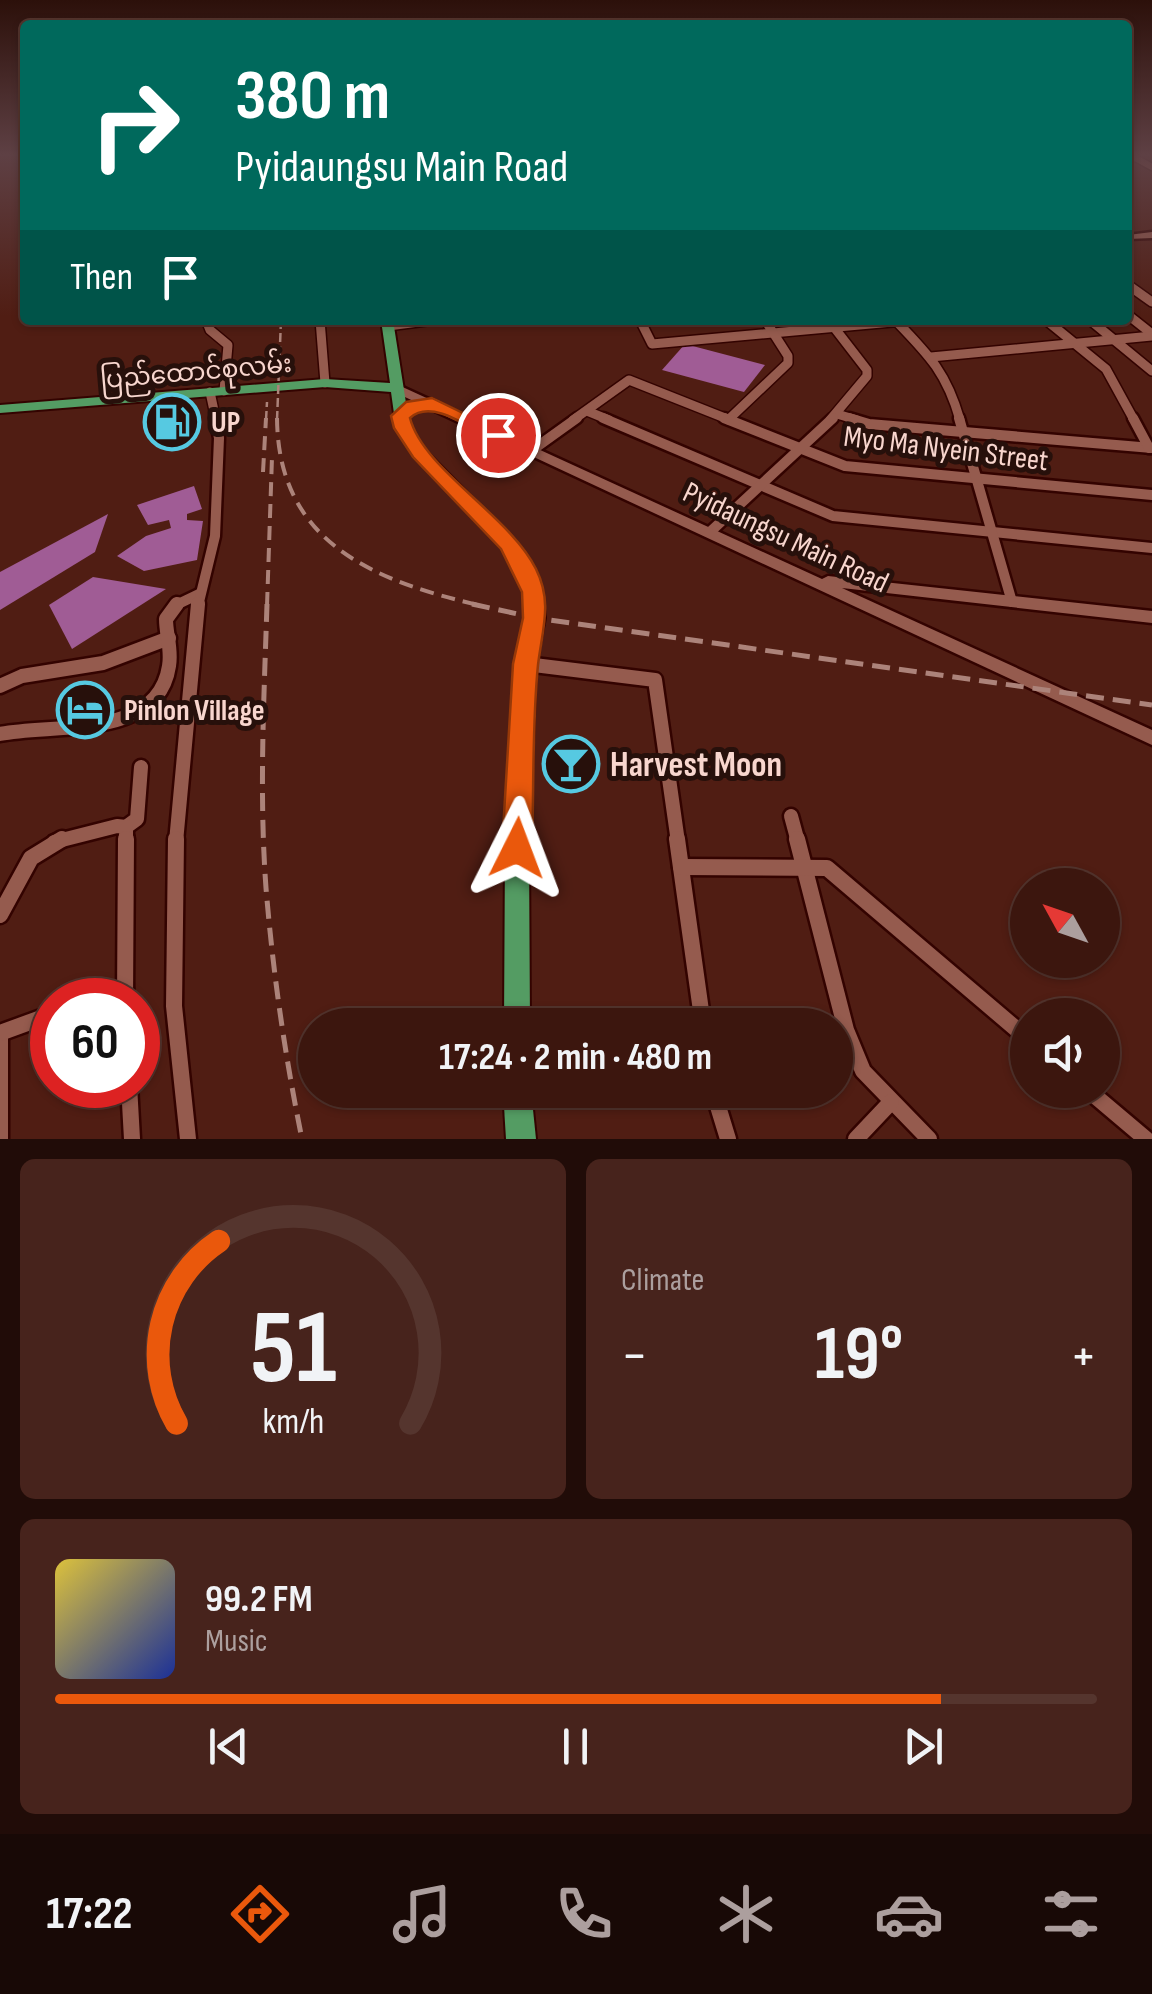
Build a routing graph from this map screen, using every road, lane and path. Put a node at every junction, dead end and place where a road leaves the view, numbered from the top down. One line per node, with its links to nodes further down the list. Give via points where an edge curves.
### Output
1 (1132, 318): 13 (street)
2 (208, 325): 20 (street, via 228,345)
3 (320, 325): 18 (street)
4 (387, 325): 19 (main road)
5 (642, 325): 12 (street, via 652,344)
6 (768, 325): 12 (street)
7 (849, 325): 11 (street)
8 (900, 325): 16 (street)
9 (1052, 325): 15 (street)
10 (1096, 325): 14 (street)
11 (833, 326): 12 (street); 24 (street, via 868,372)
12 (773, 332): 26 (street, via 788,363)
13 (1152, 335): 14 (street)
14 (1114, 339): 15 (street); 17 (street)
15 (1074, 343): 16 (street); 29 (street, via 1113,379)
16 (931, 357): 27 (street, via 949,383)
17 (1150, 367)
18 (325, 383): 19 (main road, ပြည်ထောင်စုလမ်း); 20 (main road, ပြည်ထောင်စုလမ်း)
19 (396, 388): 21 (main road, Pyidaungsu Main Road); 25 (main road)
20 (217, 391): 22 (main road, ပြည်ထောင်စုလမ်း); 38 (street, via 215,536)
21 (432, 403): 25 (main road); 30 (main road, Pyidaungsu Main Road)
22 (0, 409)
23 (587, 411): 26 (street, Myo Ma Nyein Street, via 628,380); 30 (street); 32 (street)
24 (837, 414): 27 (street, via 870,424); 28 (street)
25 (400, 416): 42 (main road, via 420,453 525,569 536,618)
26 (728, 420): 28 (street, Myo Ma Nyein Street)
27 (964, 433): 29 (street); 31 (street)
28 (800, 448): 31 (street, Myo Ma Nyein Street, via 846,466); 32 (street)
29 (1150, 448)
30 (532, 451): 34 (main road, Pyidaungsu Main Road)
31 (976, 480): 33 (street, Myo Ma Nyein Street); 35 (street)
32 (762, 484): 34 (street); 35 (street, via 841,518)
33 (1152, 495)
34 (710, 532): 37 (main road, Pyidaungsu Main Road)
35 (992, 532): 36 (street); 39 (street)
36 (1152, 548)
37 (814, 579): 39 (main road); 45 (main road, Pyidaungsu Main Road)
38 (199, 594): 41 (street, via 169,610 164,620); 66 (street, via 176,822 174,1006)
39 (1012, 602): 40 (main road)
40 (1152, 617)
41 (170, 638): 43 (street, via 103,664 22,676); 44 (street, via 160,694 146,708 86,724)
42 (526, 664): 50 (street, via 655,680); 54 (main road)
43 (0, 686)
44 (0, 734)
45 (1152, 738)
46 (141, 767): 48 (street, via 137,819)
47 (791, 816): 49 (street)
48 (126, 827): 51 (street, via 34,849); 53 (street)
49 (804, 865): 50 (street); 57 (street, via 827,868); 59 (street, via 846,1030 863,1071)
50 (682, 867): 55 (street)
51 (9, 875): 52 (street)
52 (0, 915)
53 (125, 978)
54 (518, 1008)
55 (702, 1008)
56 (30, 1022): 58 (street)
57 (1010, 1023)
58 (0, 1033): 64 (street)
59 (891, 1102): 69 (street); 70 (street)
60 (130, 1108): 65 (street)
61 (519, 1108): 67 (main road)
62 (718, 1108): 68 (street)
63 (1109, 1108): 71 (street)
64 (0, 1139)
65 (132, 1139)
66 (188, 1139)
67 (521, 1139)
68 (728, 1139)
69 (856, 1139)
70 (929, 1139)
71 (1146, 1139)

